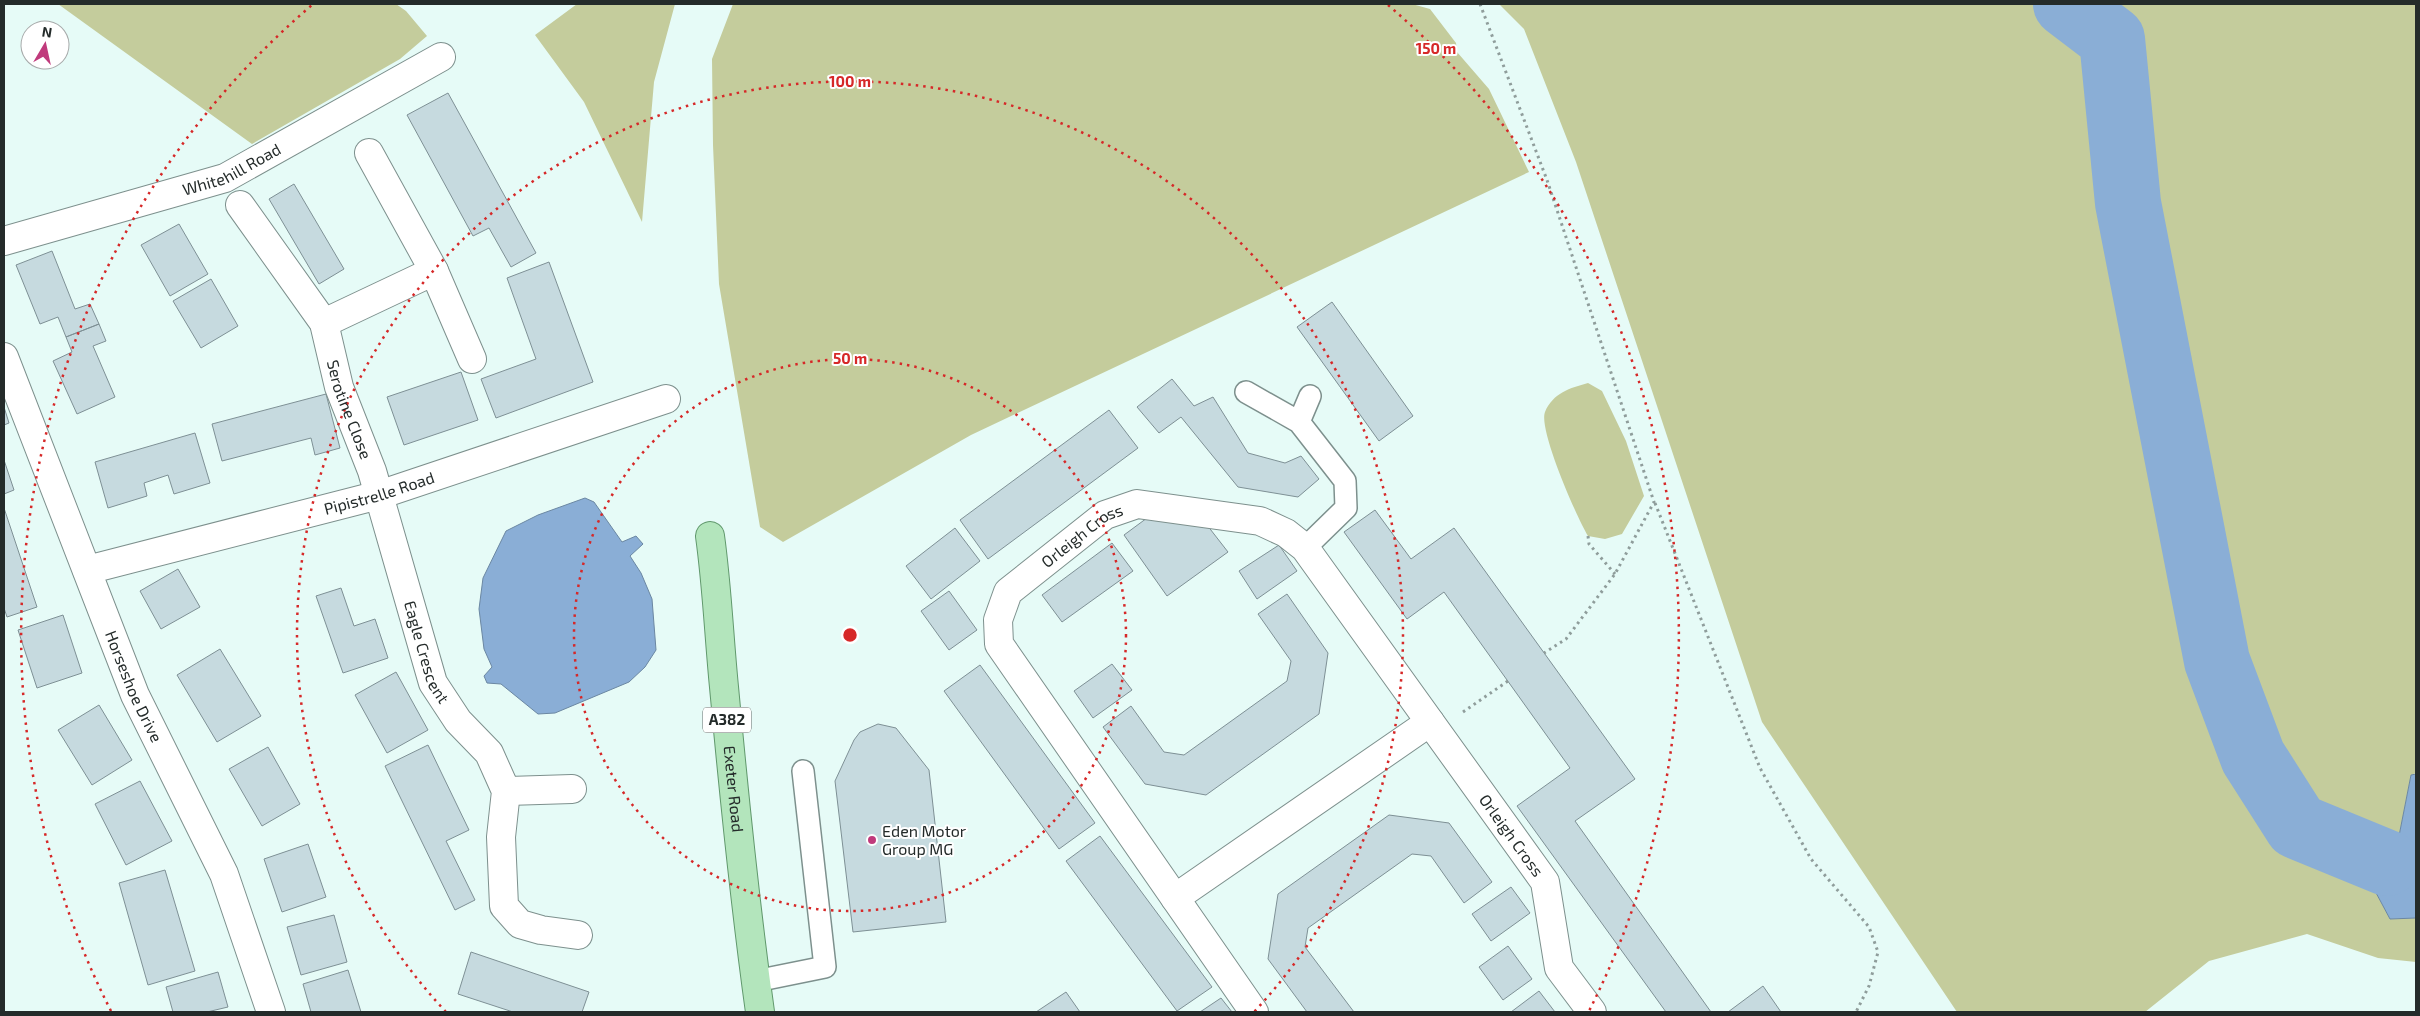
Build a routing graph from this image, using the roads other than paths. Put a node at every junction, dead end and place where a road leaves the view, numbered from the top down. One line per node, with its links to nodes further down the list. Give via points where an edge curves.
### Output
1 (442, 57): 4 (street, Whitehill Road, via 226,178)
2 (369, 153): 5 (street)
3 (240, 205): 6 (street, Serotine Close)
4 (4, 241)
5 (434, 271): 6 (street); 8 (street)
6 (324, 323): 13 (street, Serotine Close, via 339,387)
7 (4, 357): 16 (street, Horseshoe Drive)
8 (472, 359)
9 (1246, 392): 12 (lane)
10 (1310, 396): 12 (lane)
11 (666, 399): 13 (street, Pipistrelle Road)
12 (1299, 422): 15 (lane, via 1345,481 1346,508)
13 (379, 495): 16 (street, Pipistrelle Road); 20 (street, Eagle Crescent, via 433,683 458,721 489,753)
14 (710, 536): 23 (main road, Exeter Road / A382, via 745,904)
15 (1305, 548): 17 (street, Orleigh Cross); 21 (street, Orleigh Cross, via 1286,533 1260,521 1136,504 1105,515 1008,592 998,620 998,644)
16 (87, 570): 24 (street, Horseshoe Drive, via 135,695 224,874)
17 (1434, 726): 21 (street); 27 (street, Orleigh Cross, via 1545,882 1558,968)
18 (803, 771): 23 (lane, via 825,967)
19 (572, 790): 20 (street)
20 (506, 791): 22 (street, via 501,837 504,906 520,924)
21 (1175, 898): 26 (street, Orleigh Cross)
22 (578, 935)
23 (756, 981): 25 (main road, Exeter Road / A382)
24 (271, 1012)
25 (760, 1012)
26 (1254, 1012)
27 (1592, 1012)

